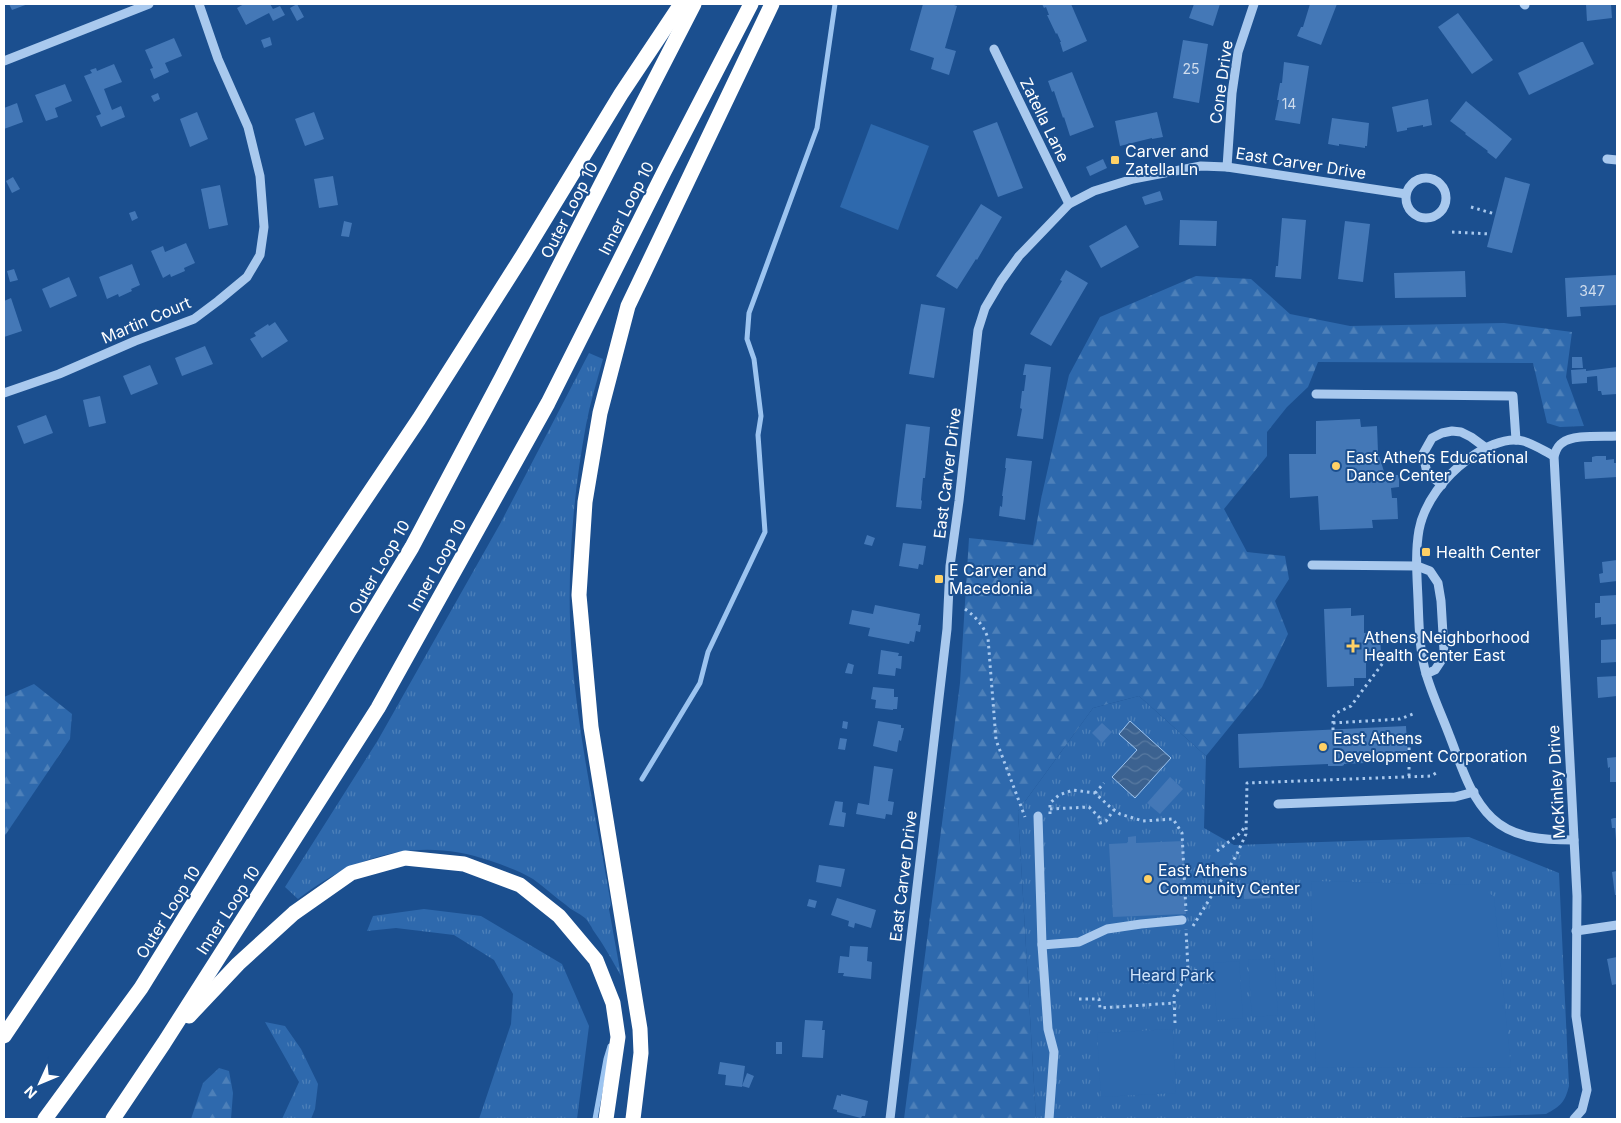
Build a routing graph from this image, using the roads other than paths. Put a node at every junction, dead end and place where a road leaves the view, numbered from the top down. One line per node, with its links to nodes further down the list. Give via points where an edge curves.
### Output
1 (149, 4): 9 (street)
2 (199, 4): 15 (street, Martin Court, via 218,59 248,127 260,176 264,227 260,255 247,277 194,319)
3 (681, 4): 33 (highway, via 621,94 419,419)
4 (694, 4): 35 (highway, Outer Loop 10, via 412,547 140,988)
5 (751, 4): 34 (highway, Inner Loop 10, via 548,403 378,708)
6 (772, 4): 38 (highway, via 628,306 600,413 585,502 580,595 591,727 640,1029 641,1054)
7 (1254, 4): 12 (street, Cone Drive, via 1238,52)
8 (994, 49): 14 (street, Zatella Lane)
9 (4, 61)
10 (1607, 159): 11 (street)
11 (1617, 160)
12 (1227, 167): 13 (street, East Carver Drive); 14 (street, East Carver Drive, via 1201,166 1133,179 1094,191)
13 (1406, 194): 13 (street, via 1410,211 1425,218 1436,215 1446,201 1441,185 1426,178 1415,180)
14 (1069, 204): 39 (street, East Carver Drive, via 1019,256 985,308 978,330)
15 (4, 393)
16 (1316, 394): 18 (street, via 1513,396)
17 (1617, 436): 20 (street, via 1573,438 1563,442)
18 (1516, 440): 19 (street); 20 (street)
19 (1486, 448): 21 (street, via 1465,461); 21 (street, via 1461,432 1442,433 1432,438 1423,454 1424,460 1427,473)
20 (1554, 456): 28 (street, McKinley Drive)
21 (1442, 485): 23 (street, via 1427,508 1419,529)
22 (1312, 565): 23 (street)
23 (1417, 566): 24 (street, via 1419,643); 24 (street, via 1430,571 1438,584 1441,601 1444,651 1435,670)
24 (1426, 674): 25 (street)
25 (1474, 792): 26 (street, via 1455,797); 28 (street, via 1492,818 1509,830 1548,840)
26 (1278, 804)
27 (1038, 816): 32 (street)
28 (1574, 840): 31 (street, McKinley Drive)
29 (1185, 920): 32 (street, via 1107,929 1079,942)
30 (1617, 925): 31 (street)
31 (1576, 931): 41 (street, McKinley Drive, via 1576,1016 1587,1090 1582,1110)
32 (1042, 945): 40 (street, via 1048,1029 1054,1052)
33 (4, 1036)
34 (164, 1043): 36 (highway, Inner Loop 10); 37 (highway, via 238,964 294,913 351,873 405,858 464,864 520,885 559,916 596,960 613,1003 618,1037)
35 (46, 1119)
36 (113, 1119)
37 (606, 1119)
38 (633, 1119)
39 (890, 1119)
40 (1049, 1119)
41 (1574, 1119)

